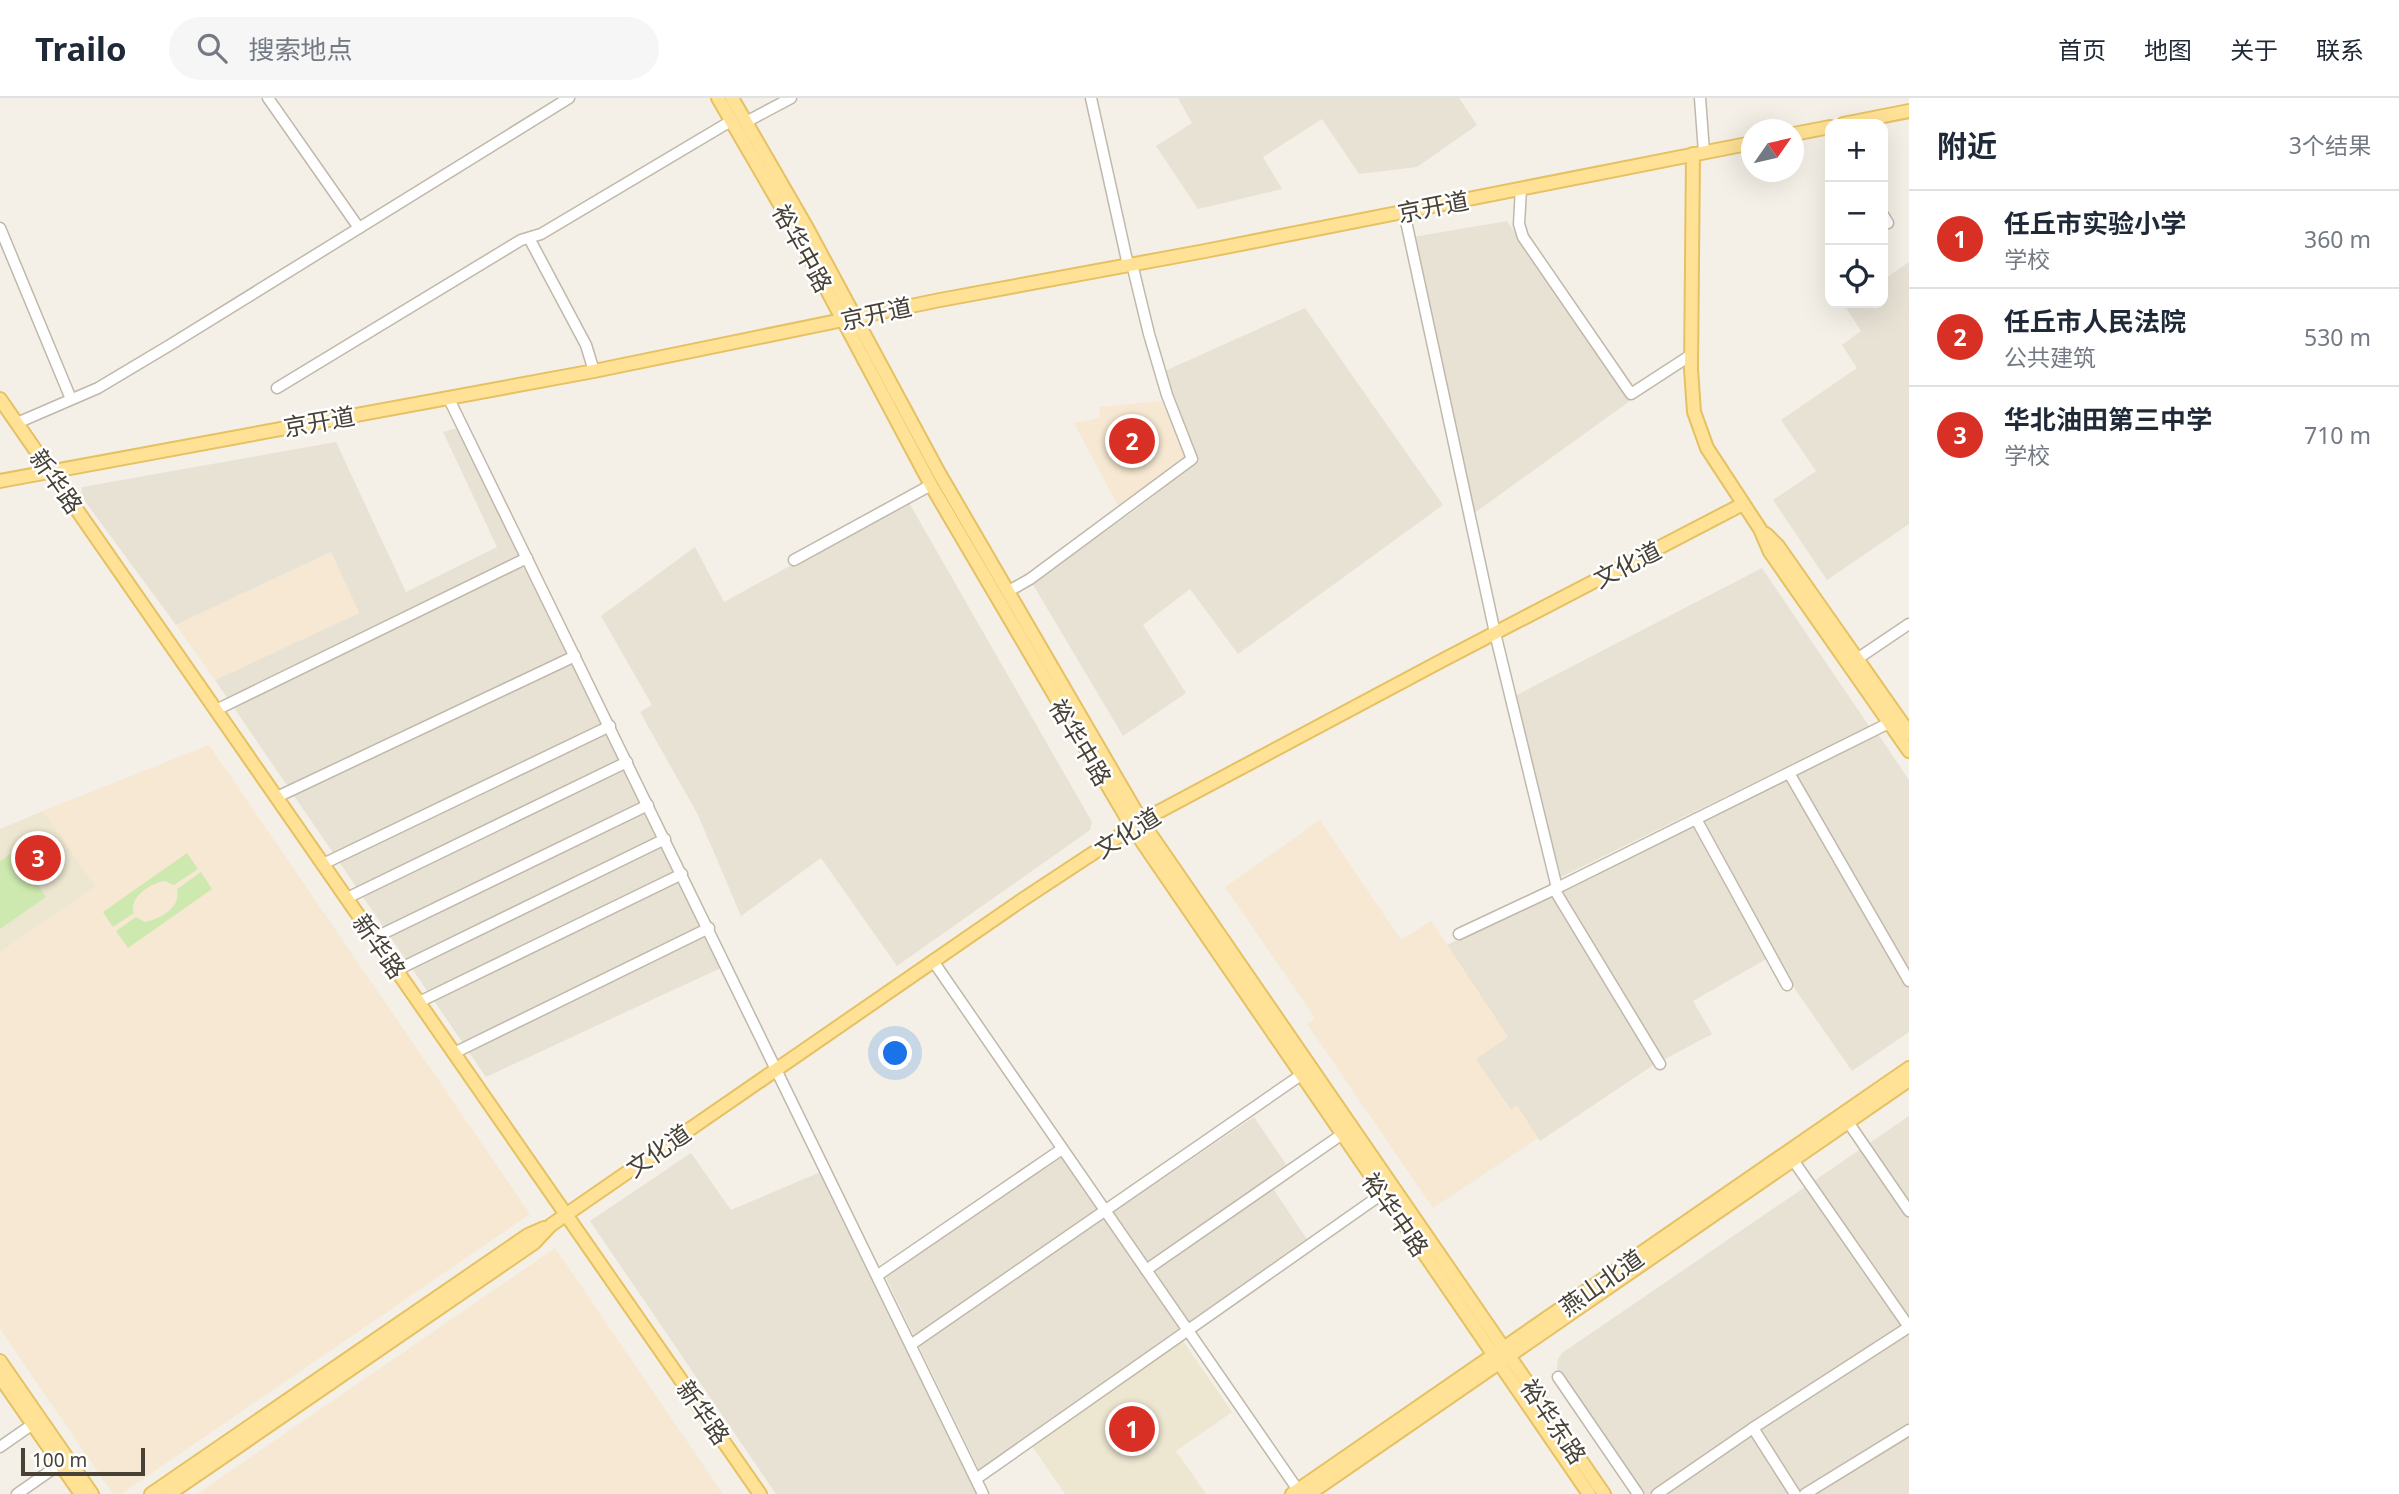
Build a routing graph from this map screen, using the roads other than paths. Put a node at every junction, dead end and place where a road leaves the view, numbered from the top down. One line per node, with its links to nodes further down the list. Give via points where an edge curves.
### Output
1 (268, 98): 19 (street)
2 (569, 98): 19 (street)
3 (718, 98): 10 (main road, 裕华中路)
4 (732, 98): 11 (main road, 裕华中路)
5 (791, 98): 11 (street)
6 (1091, 98): 21 (street)
7 (1700, 98): 15 (street)
8 (1909, 111): 9 (main road)
9 (1868, 119)
10 (731, 121): 20 (street); 22 (main road, 裕华中路)
11 (746, 122): 22 (main road, 裕华中路, via 807,228)
12 (1825, 131): 13 (main road)
13 (1804, 133)
14 (1741, 145): 15 (main road, 京开道)
15 (1699, 153): 16 (main road, 京开道); 23 (main road)
16 (1521, 188): 17 (main road, 京开道); 23 (street, via 1523,237 1631,394)
17 (1404, 212): 21 (main road, 京开道); 39 (street)
18 (0, 228): 28 (street)
19 (359, 228): 28 (street, via 98,388)
20 (529, 238): 24 (street, via 586,345); 25 (street)
21 (1130, 265): 22 (main road, 京开道); 37 (street, via 1167,395 1192,459)
22 (849, 318): 24 (main road, 京开道); 32 (main road, 裕华中路); 37 (main road, 裕华中路)
23 (1691, 355): 33 (main road, via 1694,412 1703,439)
24 (594, 371): 26 (main road, 京开道)
25 (277, 388)
26 (448, 397): 30 (main road, 京开道); 35 (street)
27 (0, 399): 29 (main road, 新华路)
28 (71, 399): 29 (street)
29 (17, 423): 30 (main road, 新华路)
30 (51, 471): 31 (main road, 京开道); 42 (main road, 新华路)
31 (0, 481)
32 (931, 485): 36 (street); 52 (main road, 裕华中路)
33 (1743, 504): 34 (main road); 39 (main road, 文化道)
34 (1760, 529): 41 (main road, via 1778,546); 43 (main road, via 1770,552)
35 (527, 558): 40 (street); 42 (street)
36 (794, 560)
37 (1007, 592): 52 (main road, 裕华中路)
38 (1909, 624): 41 (street)
39 (1495, 633): 52 (main road, 文化道); 56 (street)
40 (575, 656): 44 (street); 49 (street)
41 (1857, 659): 45 (main road)
42 (216, 710): 49 (main road, 新华路)
43 (1889, 723): 46 (main road); 48 (street)
44 (610, 726): 47 (street); 54 (street)
45 (1909, 733)
46 (1909, 751)
47 (627, 762): 50 (street); 57 (street)
48 (1789, 773): 51 (street); 63 (street)
49 (276, 797): 54 (main road, 新华路)
50 (648, 805): 53 (street); 60 (street)
51 (1696, 819): 56 (street); 64 (street)
52 (1137, 825): 61 (main road, 文化道); 70 (main road, 裕华中路); 86 (main road, 裕华中路)
53 (665, 839): 55 (street); 62 (street)
54 (323, 864): 57 (main road, 新华路)
55 (682, 874): 58 (street); 65 (street)
56 (1555, 889): 59 (street); 67 (street)
57 (347, 898): 60 (main road, 新华路)
58 (709, 928): 66 (street); 68 (street)
59 (1458, 934)
60 (374, 937): 62 (main road, 新华路)
61 (933, 961): 68 (main road, 文化道); 74 (street)
62 (397, 970): 65 (main road, 新华路)
63 (1909, 981)
64 (1787, 985)
65 (419, 1002): 66 (main road, 新华路)
66 (454, 1053): 79 (main road, 新华路)
67 (1660, 1064)
68 (777, 1068): 79 (main road, 文化道); 82 (street)
69 (1909, 1068): 86 (main road, 燕山北道)
70 (1301, 1075): 73 (main road, 裕华中路); 78 (street)
71 (1909, 1080): 72 (main road, 燕山北道)
72 (1848, 1122): 75 (main road, 燕山北道); 77 (street)
73 (1341, 1135): 76 (main road, 裕华中路); 81 (street)
74 (1062, 1149): 78 (street); 82 (street)
75 (1793, 1160): 83 (street); 86 (main road, 燕山北道)
76 (1382, 1194): 84 (street); 86 (main road, 裕华中路)
77 (1909, 1210)
78 (1105, 1211): 81 (street); 85 (street)
79 (566, 1214): 80 (main road, 文化道); 102 (main road, 新华路)
80 (551, 1225): 100 (main road, 文化道, via 528,1235); 101 (main road, 文化道, via 534,1243)
81 (1146, 1270): 84 (street)
82 (878, 1275): 85 (street)
83 (1909, 1327): 91 (street)
84 (1187, 1330): 95 (street); 96 (street)
85 (912, 1344): 95 (street)
86 (1502, 1356): 96 (main road, 燕山北道); 104 (main road, 裕华东路); 105 (main road, 裕华东路)
87 (0, 1361): 99 (main road)
88 (1558, 1377): 106 (street)
89 (1, 1381): 90 (main road)
90 (33, 1424): 93 (street); 94 (main road)
91 (1752, 1428): 107 (street); 108 (street)
92 (1909, 1430): 109 (street)
93 (0, 1447)
94 (60, 1464): 97 (street); 98 (main road)
95 (976, 1479): 103 (street)
96 (1300, 1493)
97 (17, 1494)
98 (81, 1494)
99 (92, 1494)
100 (151, 1494)
101 (169, 1494)
102 (760, 1494)
103 (984, 1494)
104 (1589, 1494)
105 (1604, 1494)
106 (1638, 1494)
107 (1657, 1494)
108 (1795, 1494)
109 (1805, 1494)

